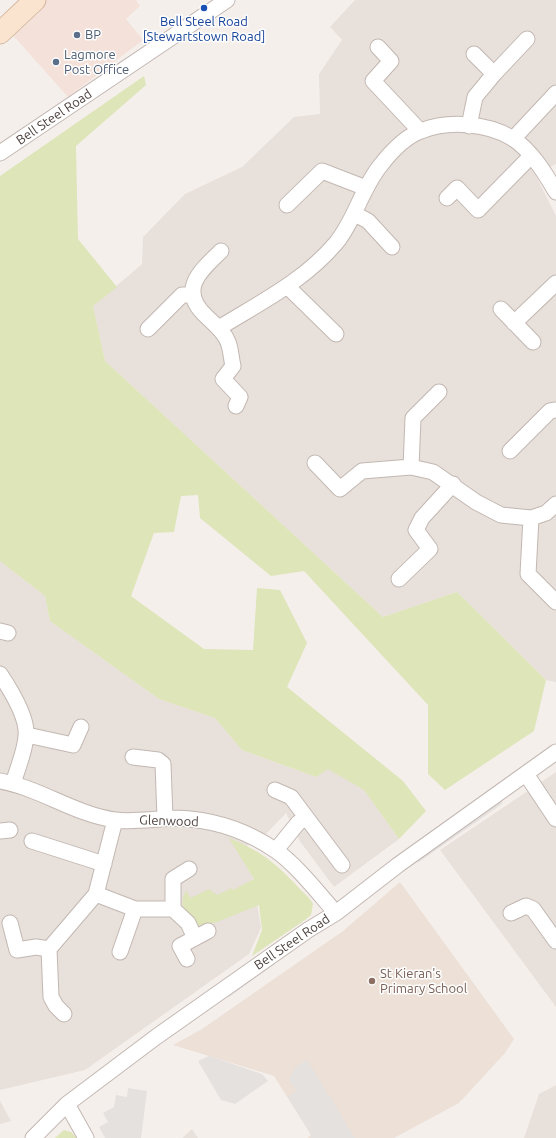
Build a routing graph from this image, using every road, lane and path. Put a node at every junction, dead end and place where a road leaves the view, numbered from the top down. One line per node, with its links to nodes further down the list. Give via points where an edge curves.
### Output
1 (35, 0): 3 (main road)
2 (227, 0): 12 (street, Bell Steel Road)
3 (0, 33)
4 (527, 39): 7 (street)
5 (378, 47): 10 (street, via 391,61 372,81)
6 (474, 54): 7 (street)
7 (494, 74): 9 (street, via 475,97)
8 (556, 93): 11 (street)
9 (469, 126): 10 (street, via 445,126); 11 (street, via 492,128)
10 (420, 131): 14 (street, via 397,146 379,167)
11 (513, 139): 13 (street)
12 (0, 153)
13 (531, 156): 15 (street); 16 (street, via 478,210 457,188)
14 (366, 188): 17 (street, via 322,171); 18 (street)
15 (556, 192)
16 (448, 198)
17 (287, 205)
18 (355, 214): 19 (street, via 368,221); 22 (street, via 337,242 309,271)
19 (392, 247)
20 (221, 251): 23 (street, via 196,277)
21 (556, 283): 25 (street)
22 (288, 287): 26 (street); 28 (street)
23 (193, 295): 26 (street, via 200,310); 27 (street, via 182,295)
24 (501, 309): 25 (street)
25 (514, 323): 29 (street)
26 (219, 328): 31 (street, via 228,342 233,366 223,379 240,398)
27 (148, 329)
28 (336, 334)
29 (533, 342)
30 (440, 392): 35 (street, via 413,418)
31 (236, 406)
32 (556, 410): 33 (street, via 550,410)
33 (510, 451)
34 (315, 463): 35 (street, via 340,489 362,470)
35 (411, 468): 36 (street, via 433,472)
36 (453, 484): 38 (street, via 476,502 501,515); 39 (street, via 422,518 416,530 430,549)
37 (556, 504): 38 (street, via 546,513)
38 (531, 518): 40 (street, via 528,574)
39 (399, 579)
40 (556, 602)
41 (0, 674): 42 (street)
42 (5, 691): 44 (street, via 21,711)
43 (80, 727): 44 (street, via 73,745)
44 (27, 736): 48 (street)
45 (556, 752): 47 (street, Bell Steel Road)
46 (133, 757): 51 (street, via 158,760 162,764)
47 (526, 774): 52 (street); 62 (street, Bell Steel Road, via 398,865)
48 (6, 783): 53 (street, Glenwood, via 76,810)
49 (275, 790): 50 (street, via 291,797)
50 (306, 817): 55 (street); 57 (street)
51 (165, 818): 53 (street, Glenwood); 55 (street, Glenwood, via 190,819 226,826)
52 (556, 819)
53 (115, 820): 56 (street)
54 (32, 841): 56 (street)
55 (276, 850): 62 (street, Glenwood)
56 (104, 864): 59 (street)
57 (342, 865)
58 (189, 869): 61 (street, via 173,879)
59 (96, 894): 60 (street); 66 (street)
60 (135, 909): 61 (street); 67 (street)
61 (173, 909): 68 (street, via 202,935 180,946)
62 (336, 913): 70 (street, Bell Steel Road, via 187,1014)
63 (512, 913): 65 (street, via 526,906 533,909)
64 (10, 923): 66 (street, via 17,950 36,947)
65 (556, 939)
66 (49, 949): 69 (street, via 51,997)
67 (120, 952)
68 (187, 959)
69 (64, 1014)
70 (67, 1104): 71 (street, Bell Steel Road); 72 (street)
71 (33, 1138)
72 (86, 1138)

